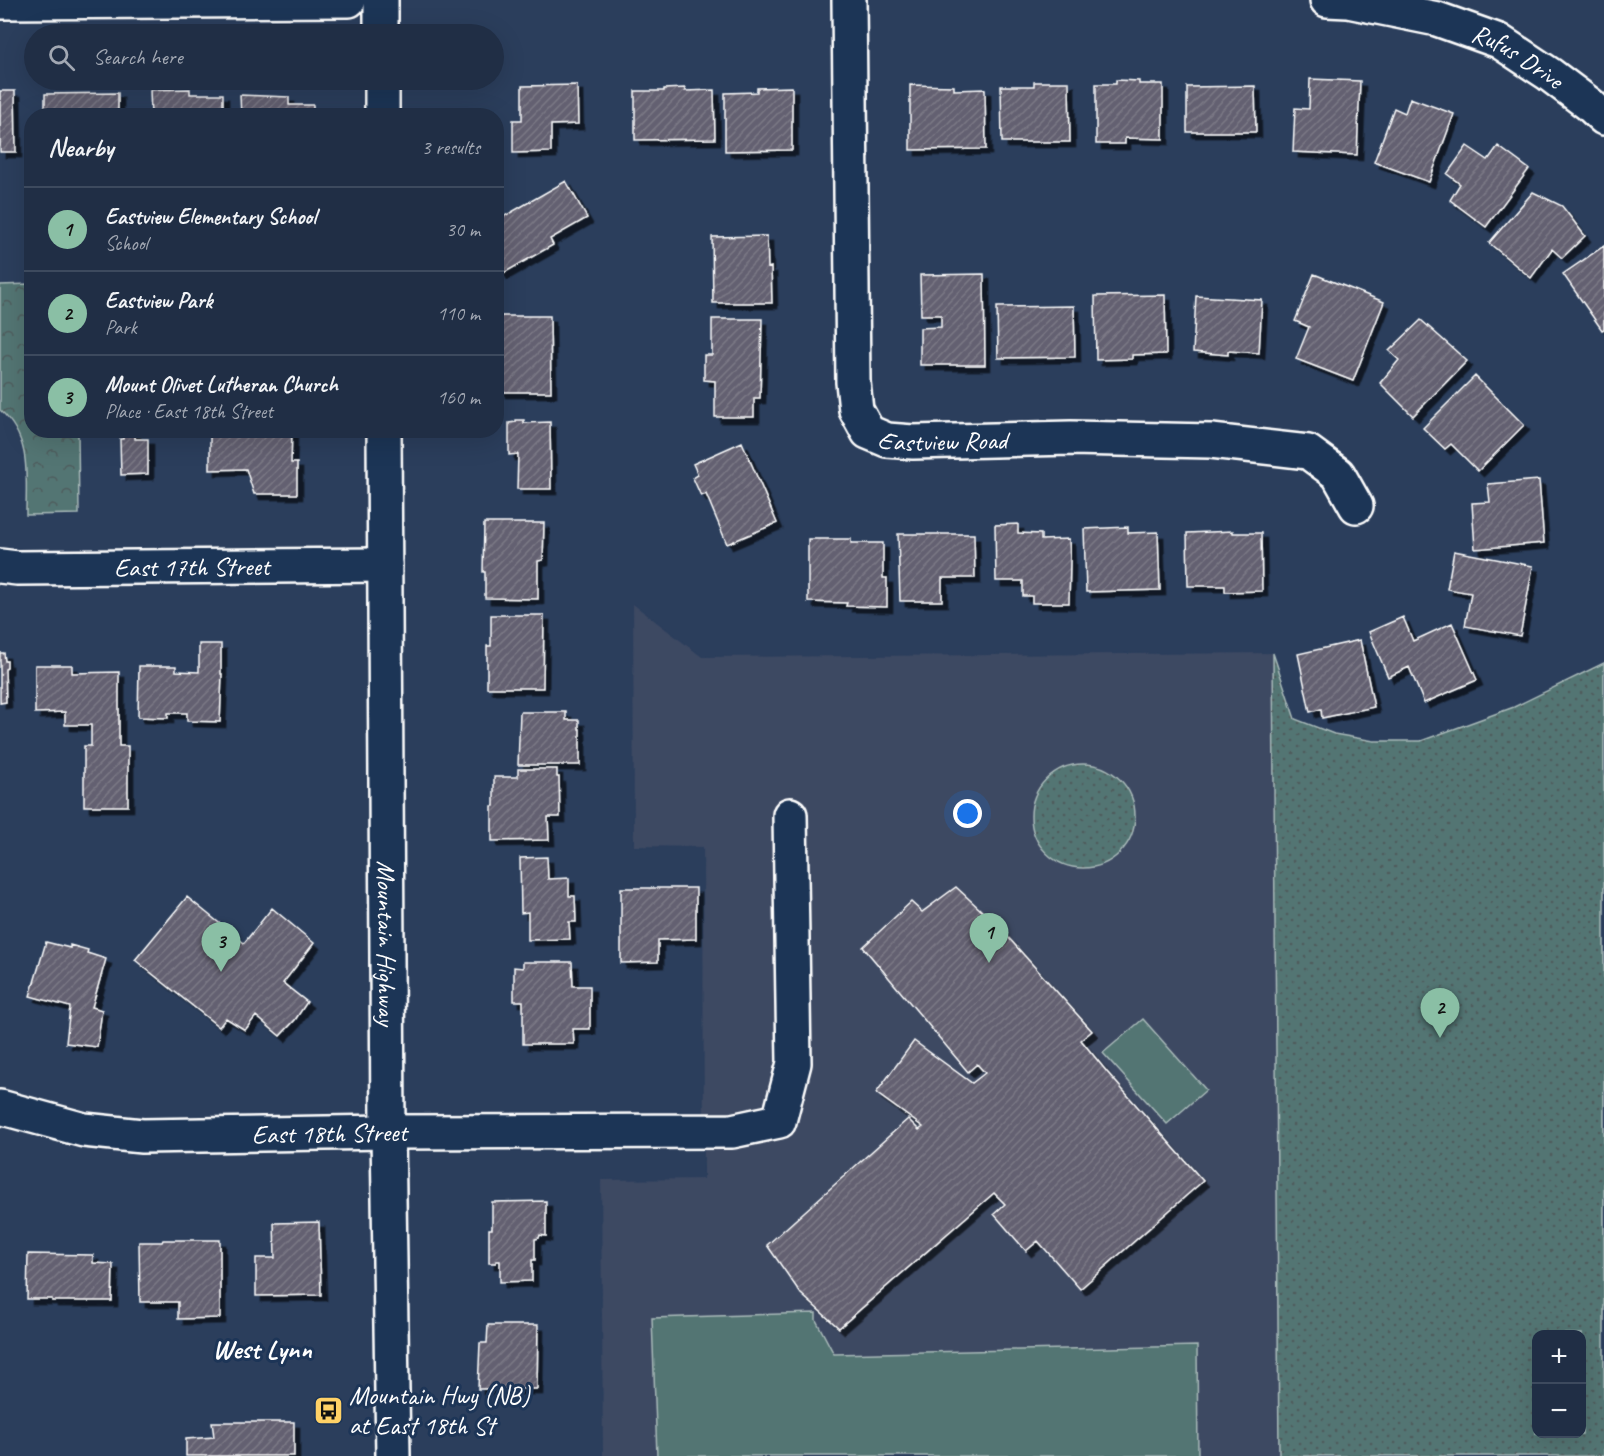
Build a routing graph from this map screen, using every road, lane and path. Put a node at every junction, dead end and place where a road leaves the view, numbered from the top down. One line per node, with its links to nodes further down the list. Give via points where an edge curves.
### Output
1 (349, 0): 5 (street)
2 (381, 0): 6 (street)
3 (849, 0): 11 (street, Eastview Road, via 853,382 856,411 868,432 887,440 913,442 1071,438 1211,441 1308,452 1338,474)
4 (1337, 1): 9 (street, Rufus Drive, via 1437,19 1499,41)
5 (0, 2)
6 (381, 24)
7 (382, 90): 8 (street)
8 (382, 108)
9 (1604, 118)
10 (384, 438): 12 (street, Mountain Highway)
11 (1356, 506)
12 (385, 565): 13 (street, East 17th Street); 16 (street, Mountain Highway)
13 (0, 566)
14 (790, 815): 16 (street, East 18th Street, via 794,1063 779,1121 732,1131)
15 (0, 1107): 16 (street, East 18th Street, via 84,1130 142,1136)
16 (388, 1131): 17 (street, Mountain Highway)
17 (393, 1456)

